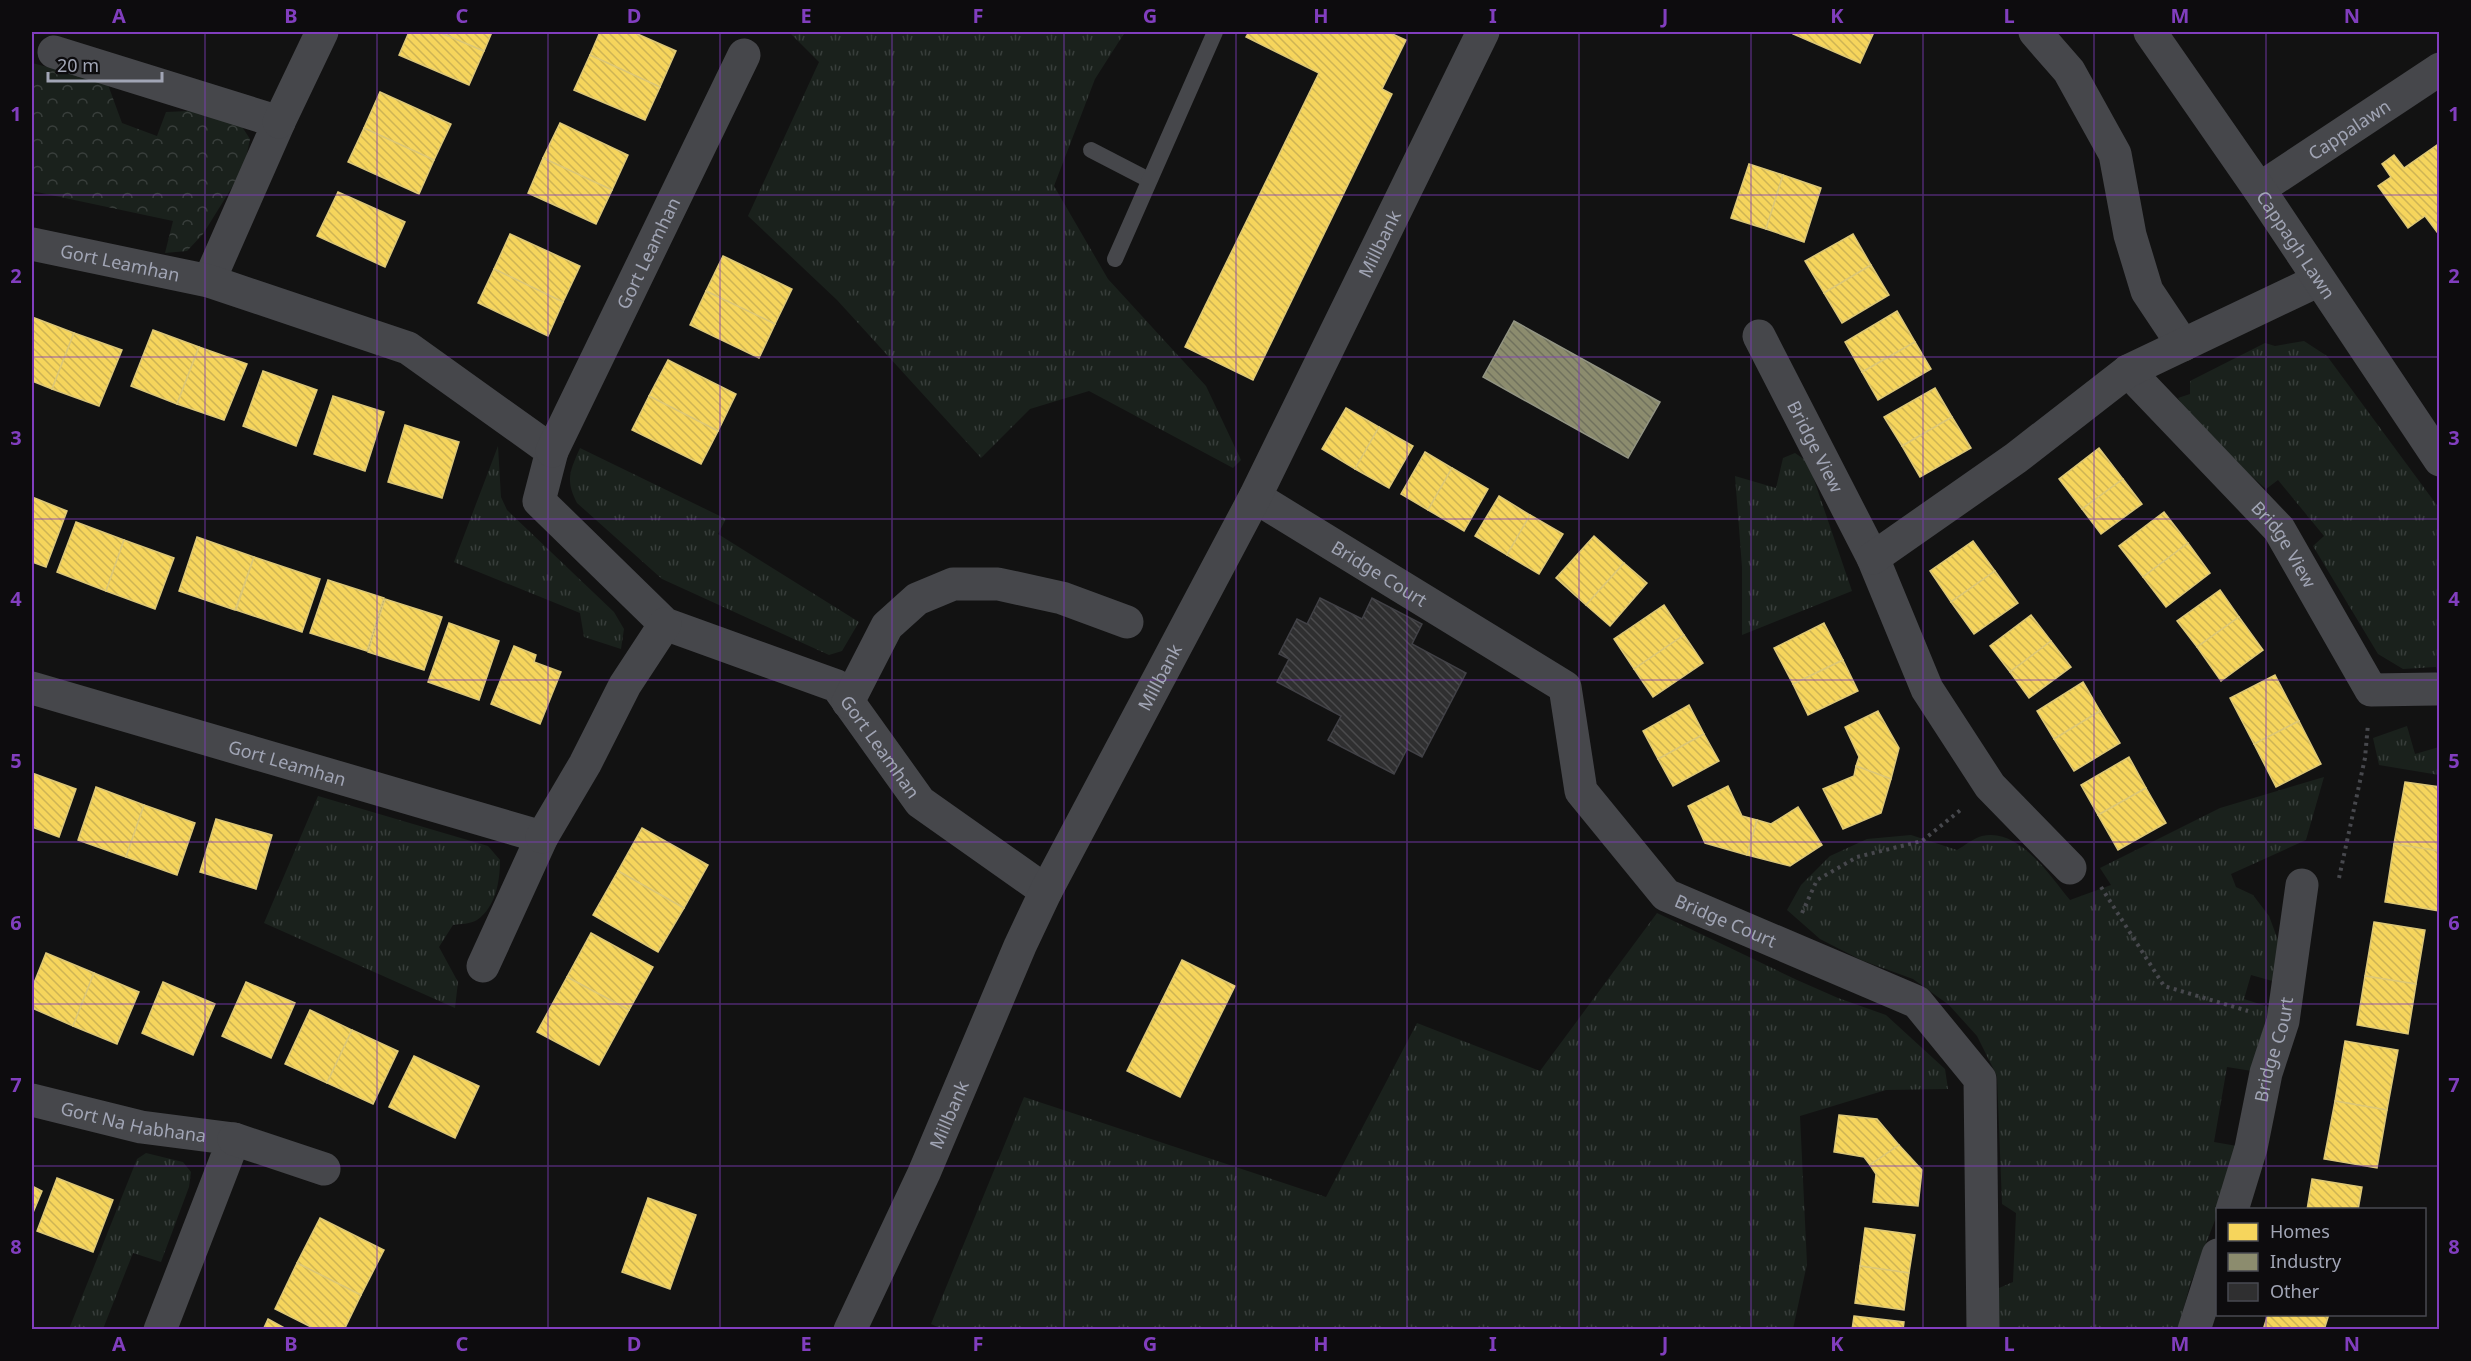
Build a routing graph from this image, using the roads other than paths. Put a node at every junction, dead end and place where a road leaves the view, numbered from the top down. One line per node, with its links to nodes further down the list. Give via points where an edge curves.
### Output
1 (322, 32): 9 (street)
2 (1215, 32): 11 (lane)
3 (1483, 32): 22 (street, Millbank)
4 (2035, 32): 18 (street, via 2069,71 2115,154 2130,236 2147,291)
5 (2150, 32): 12 (street, Cappagh Lawn)
6 (54, 52): 9 (street)
7 (744, 54): 20 (street, Gort Leamhan)
8 (2439, 69): 12 (street, Cappalawn)
9 (279, 122): 16 (street)
10 (1091, 150): 11 (lane)
11 (1149, 180): 14 (lane)
12 (2259, 189): 15 (street, Cappagh Lawn)
13 (32, 244): 16 (street, Gort Leamhan)
14 (1115, 259)
15 (2319, 280): 18 (street); 21 (street, Cappagh Lawn)
16 (209, 281): 20 (street, Gort Leamhan, via 408,348)
17 (1759, 336): 23 (street, Bridge View)
18 (2182, 345): 19 (street)
19 (2128, 371): 23 (street, via 2016,458); 27 (street, Bridge View, via 2279,529 2371,690)
20 (552, 451): 25 (street, Gort Leamhan, via 539,501)
21 (2439, 460)
22 (1255, 497): 32 (street, Millbank); 41 (street, Bridge Court, via 1565,687 1581,791 1666,895 1917,1002 1980,1079)
23 (1873, 558): 30 (street, Bridge View, via 1927,689 1990,786)
24 (1127, 622): 28 (street, via 1062,598 998,584 953,584 917,599 887,626)
25 (665, 624): 28 (street, Gort Leamhan, via 837,686); 29 (street, via 625,686)
26 (32, 687): 29 (street, Gort Leamhan)
27 (2436, 689)
28 (848, 702): 32 (street, Gort Leamhan, via 920,802)
29 (542, 837): 33 (street)
30 (2070, 868)
31 (2302, 885): 37 (street, Bridge Court, via 2283,1021)
32 (1046, 891): 40 (street, Millbank, via 924,1173)
33 (483, 966)
34 (32, 1100): 35 (street, Gort Na Habhana, via 141,1127)
35 (234, 1139): 36 (street, Gort Na Habhana); 39 (street, Gort Na Habhana)
36 (324, 1169)
37 (2232, 1208)
38 (2216, 1258): 42 (street)
39 (160, 1329)
40 (850, 1329)
41 (1983, 1329)
42 (2194, 1329)

